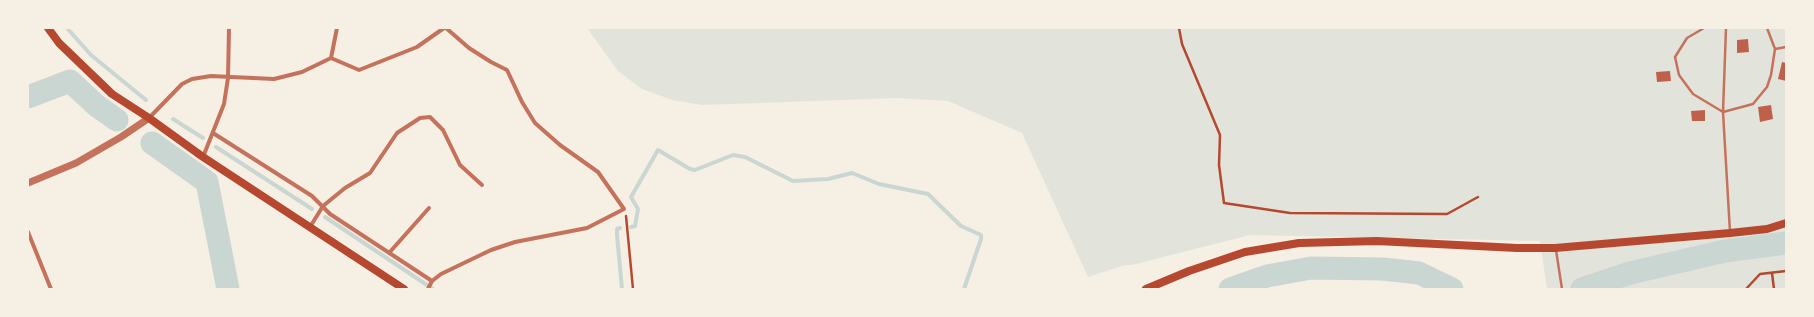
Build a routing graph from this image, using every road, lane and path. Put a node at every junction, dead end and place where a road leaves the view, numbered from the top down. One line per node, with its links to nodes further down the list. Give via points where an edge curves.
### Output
1 (48, 28): 14 (main road, via 58,43 112,94)
2 (229, 28): 12 (street)
3 (337, 28): 11 (street)
4 (445, 28): 11 (street, via 417,46 359,70); 22 (street, via 469,48 507,70 534,123 598,172)
5 (1179, 28): 19 (path, via 1182,44 1220,135 1219,165 1224,203 1290,213 1447,214)
6 (1704, 28): 13 (lane, via 1686,38 1675,57 1679,75 1693,94)
7 (1726, 28): 13 (lane)
8 (1767, 28): 10 (lane)
9 (1786, 47): 10 (lane)
10 (1775, 49): 13 (lane, via 1771,75 1760,97 1753,104)
11 (331, 58): 12 (street, via 302,72 274,79)
12 (228, 78): 14 (street, via 211,76 192,79 182,84); 15 (street, via 224,104)
13 (1723, 112): 26 (lane)
14 (149, 118): 16 (main road); 17 (street, via 76,163)
15 (213, 133): 16 (street); 20 (street, via 312,196)
16 (203, 157): 24 (main road)
17 (28, 183)
18 (482, 185): 20 (street, via 460,165 444,130 430,117 420,118 397,133 370,173 345,188)
19 (1478, 197)
20 (323, 206): 24 (street); 28 (street, via 330,214)
21 (429, 208): 28 (street)
22 (624, 209): 31 (street, via 587,228 516,242 491,250 441,274); 35 (path)
23 (1786, 223): 26 (main road, via 1766,229)
24 (310, 227): 33 (main road)
25 (28, 232): 32 (street)
26 (1730, 233): 27 (main road)
27 (1555, 248): 36 (main road, via 1377,241 1299,243 1245,252); 37 (lane)
28 (389, 253): 31 (street)
29 (1786, 271): 30 (path)
30 (1772, 273): 38 (path, via 1760,274); 39 (path)
31 (432, 281): 34 (street)
32 (51, 289)
33 (404, 289)
34 (428, 289)
35 (633, 289)
36 (1146, 289)
37 (1562, 289)
38 (1746, 289)
39 (1774, 289)

